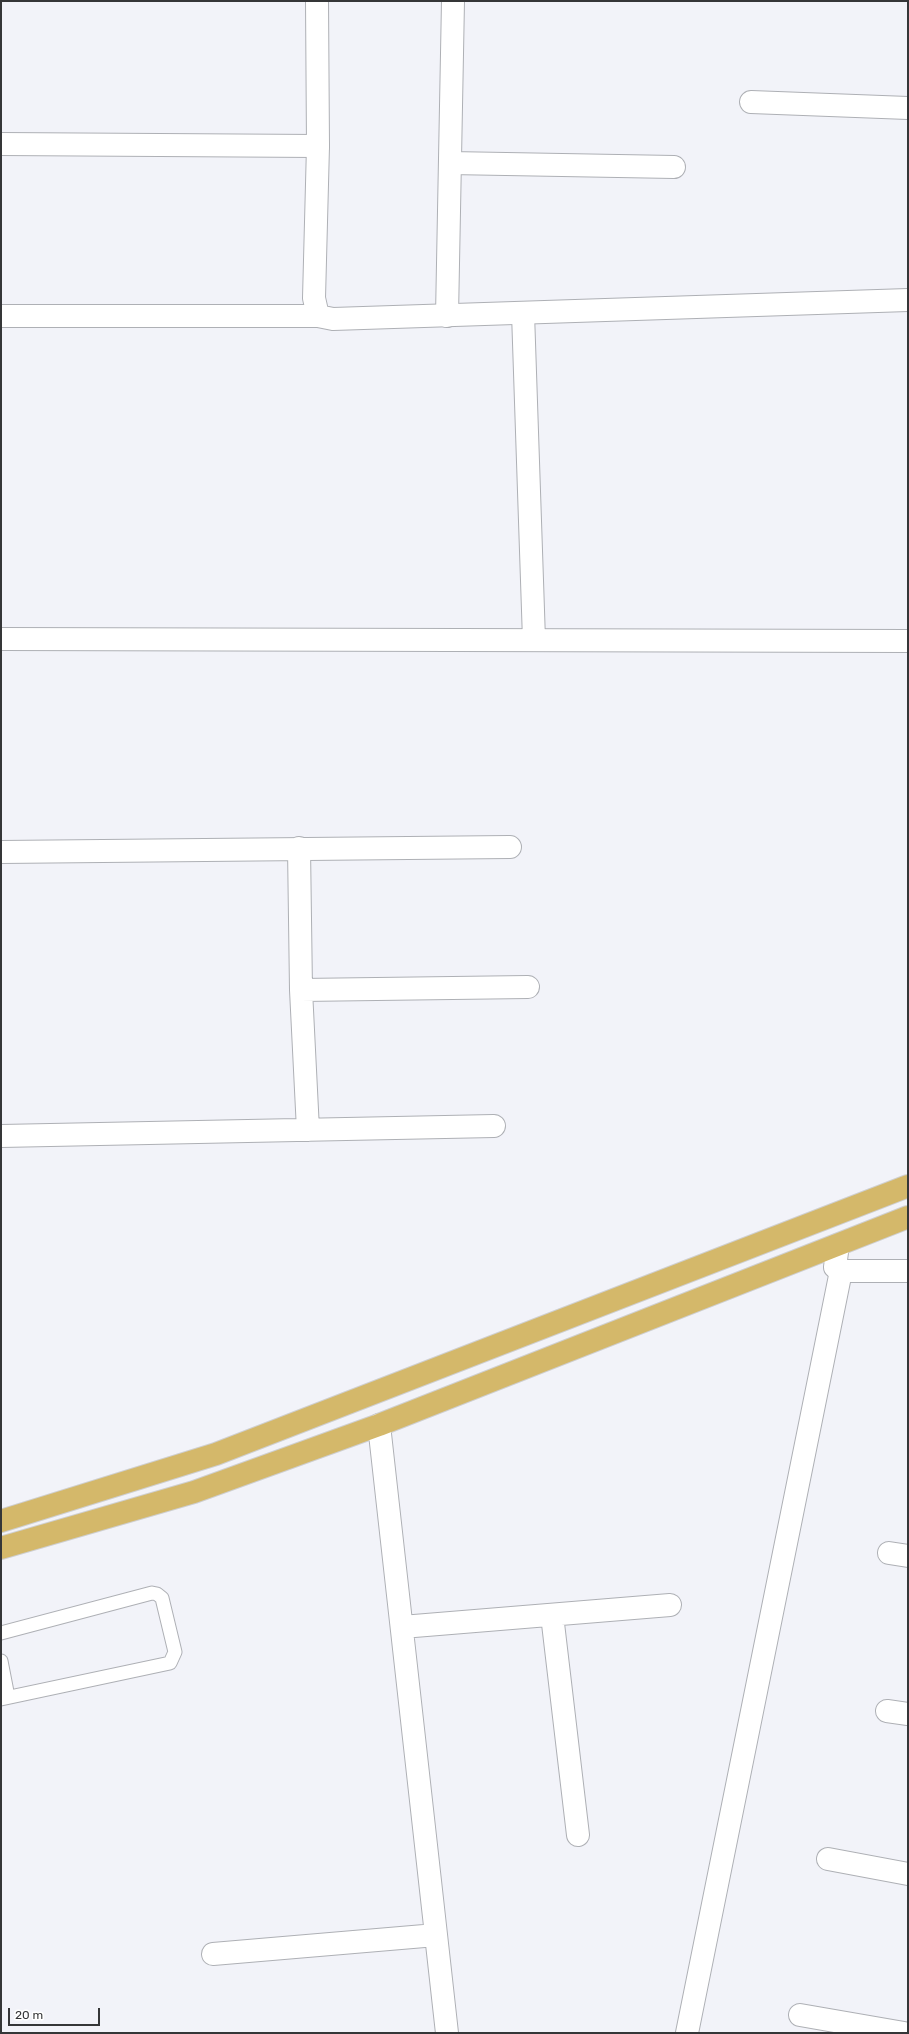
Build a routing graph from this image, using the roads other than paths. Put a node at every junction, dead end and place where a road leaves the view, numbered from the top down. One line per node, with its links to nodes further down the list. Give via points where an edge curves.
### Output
1 (317, 1): 6 (street)
2 (453, 1): 7 (street)
3 (751, 102): 4 (street)
4 (908, 108)
5 (1, 144): 6 (street)
6 (318, 146): 12 (street, via 314,298)
7 (450, 163): 8 (street); 13 (street)
8 (674, 167)
9 (908, 300): 10 (street)
10 (522, 313): 13 (street); 15 (street)
11 (1, 316): 12 (street)
12 (318, 316): 13 (street, via 333,319)
13 (447, 316)
14 (1, 639): 15 (street)
15 (534, 640): 16 (street)
16 (908, 641)
17 (510, 847): 18 (street)
18 (299, 848): 19 (street); 21 (street)
19 (1, 852)
20 (528, 987): 21 (street)
21 (301, 990): 23 (street)
22 (494, 1126): 23 (street)
23 (308, 1130): 24 (street)
24 (1, 1136)
25 (908, 1186): 31 (highway, via 216,1454)
26 (908, 1217): 27 (highway)
27 (838, 1245): 28 (street, via 835,1267); 30 (highway)
28 (840, 1271): 29 (street); 48 (street)
29 (908, 1271)
30 (379, 1425): 32 (highway, via 194,1492); 35 (street)
31 (1, 1521)
32 (1, 1548)
33 (670, 1605): 34 (street)
34 (552, 1614): 35 (street); 41 (street)
35 (402, 1627): 44 (street)
36 (1, 1633): 38 (lane, via 152,1593 162,1598 175,1652 170,1663)
37 (1, 1661): 38 (lane)
38 (4, 1698)
39 (887, 1711): 40 (street)
40 (908, 1714)
41 (578, 1834)
42 (828, 1860): 43 (street)
43 (908, 1874)
44 (436, 1935): 45 (street); 47 (street)
45 (213, 1954)
46 (800, 2015): 49 (street)
47 (447, 2033)
48 (687, 2033)
49 (904, 2033)

